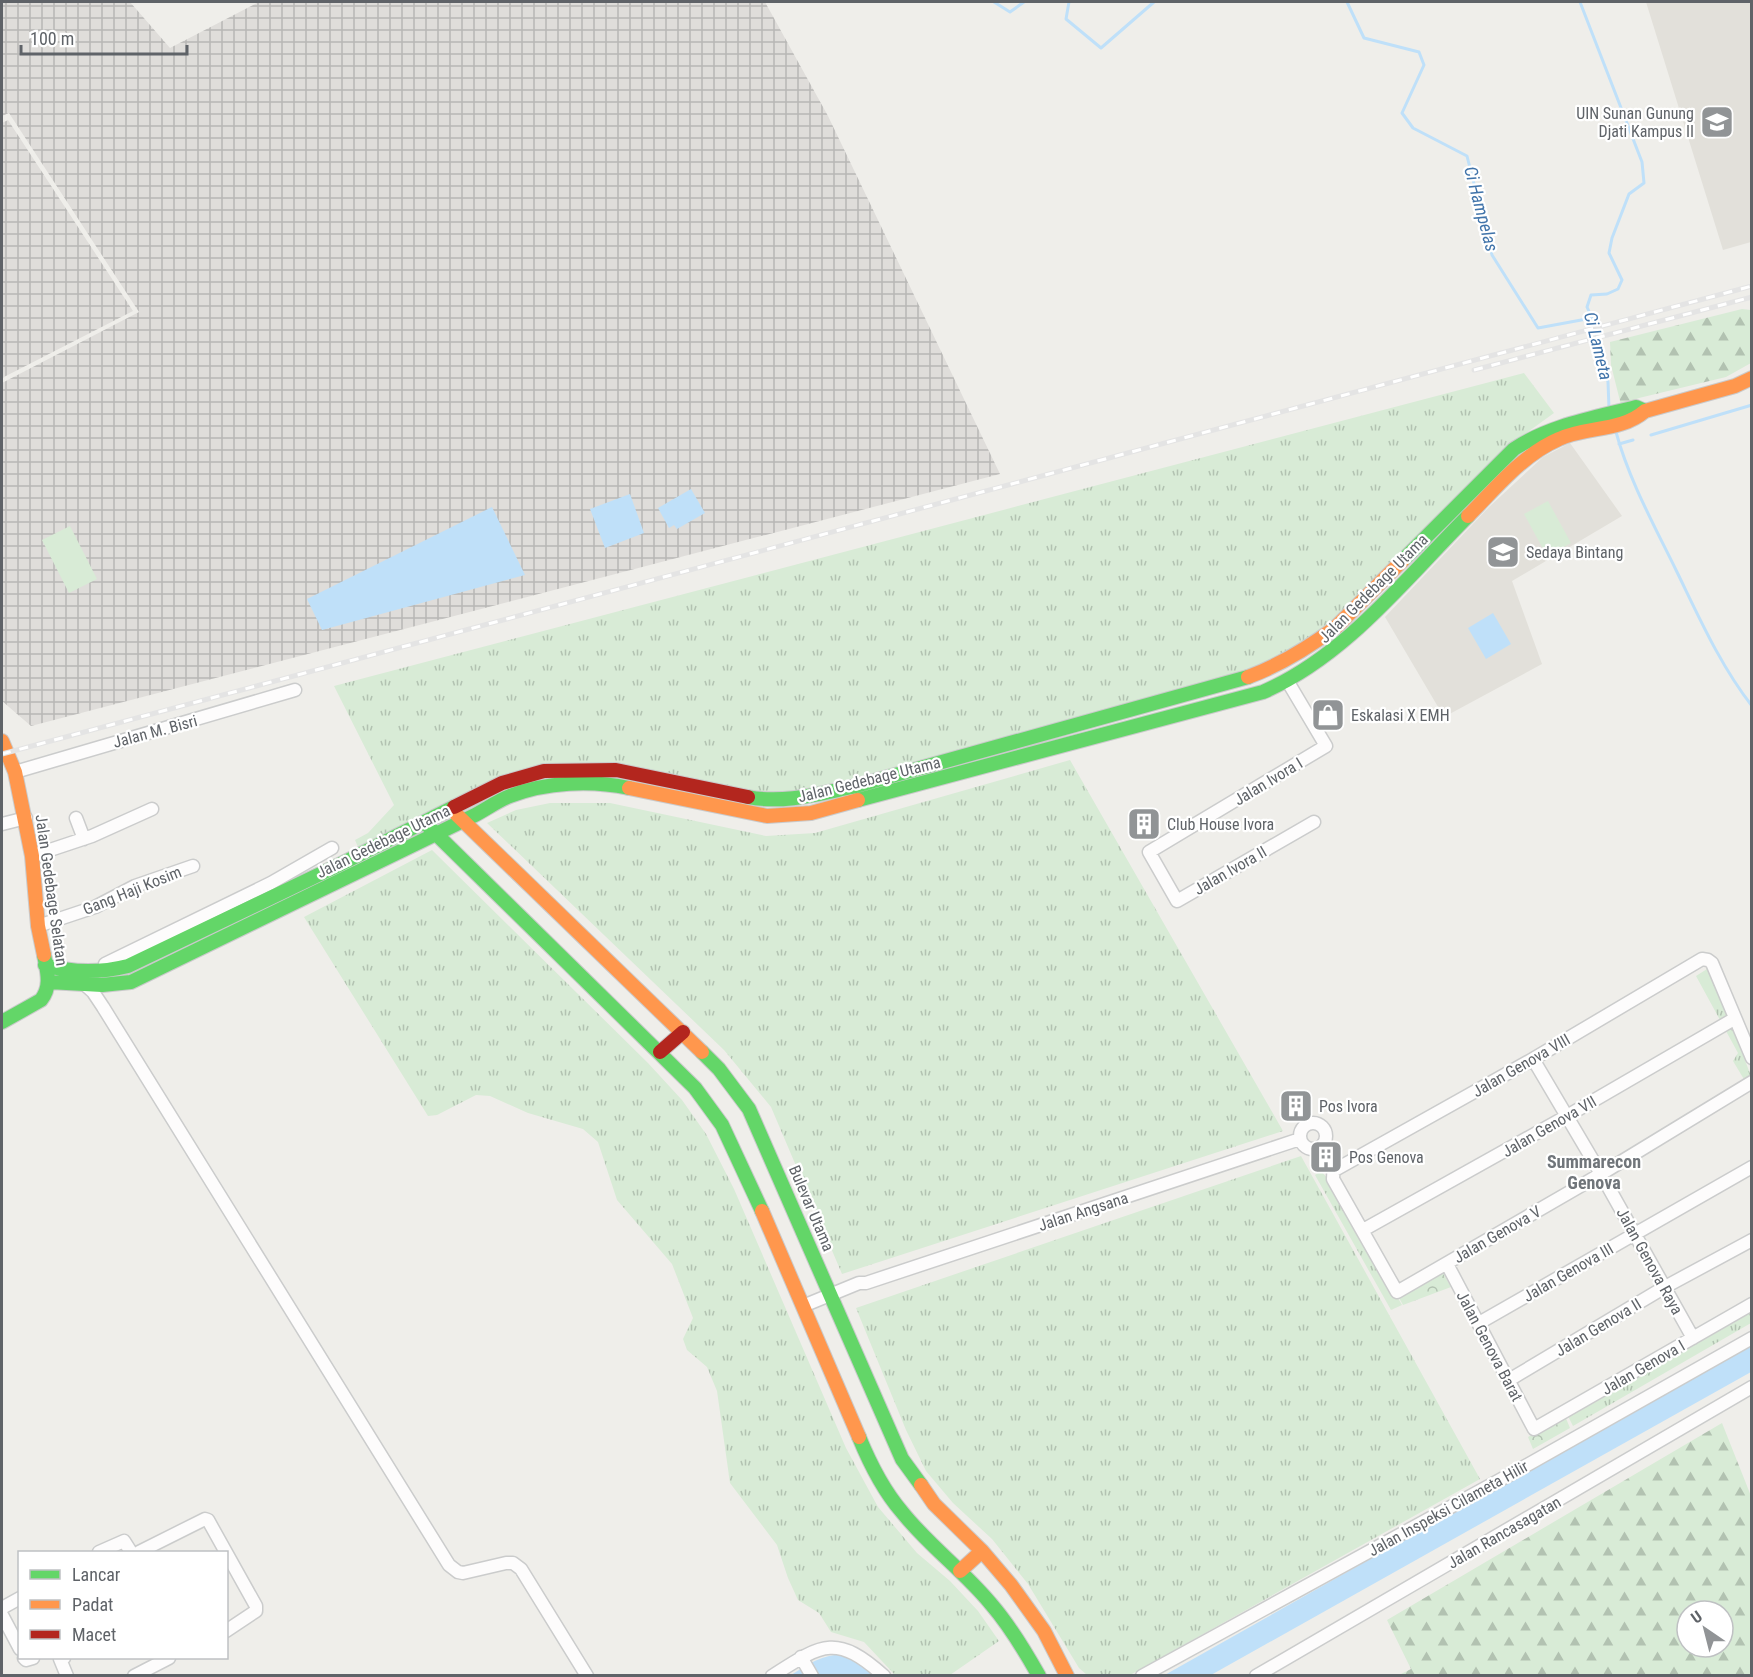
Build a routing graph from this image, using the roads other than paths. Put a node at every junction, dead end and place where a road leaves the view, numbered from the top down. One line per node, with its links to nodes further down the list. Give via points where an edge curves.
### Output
1 (1752, 378): 2 (main road, via 1645,411 1636,407 1627,415)
2 (1563, 432): 3 (main road, Jalan Gedebage Utama, via 1549,430); 4 (main road, Jalan Gedebage Utama)
3 (1528, 440): 4 (main road); 5 (main road, Jalan Gedebage Utama, via 1506,456)
4 (1533, 454): 6 (main road, Jalan Gedebage Utama)
5 (1457, 506): 6 (main road); 9 (main road, Jalan Gedebage Utama, via 1336,627 1308,649 1273,668)
6 (1467, 516): 7 (main road, Jalan Gedebage Utama, via 1350,637)
7 (1288, 682): 10 (main road, Jalan Gedebage Utama); 28 (street, Jalan Ivora I, via 1326,746 1149,852)
8 (295, 690): 12 (street, Jalan M. Bisri)
9 (1172, 699): 10 (main road); 13 (main road, Jalan Gedebage Utama)
10 (1176, 715): 16 (main road, Jalan Gedebage Utama)
11 (2, 741): 12 (main road, Jalan Gedebage Selatan)
12 (15, 772): 17 (main road, Jalan Gedebage Selatan)
13 (805, 797): 15 (main road, Jalan Gedebage Utama, via 765,800 616,770 582,769 544,771 501,783); 16 (main road)
14 (152, 809): 24 (street)
15 (450, 809): 19 (main road, Bulevar Utama); 20 (main road, Jalan Gedebage Utama)
16 (811, 813): 19 (main road, Jalan Gedebage Utama, via 767,816 611,784 580,783 510,796)
17 (26, 818): 22 (street); 26 (main road, Jalan Gedebage Selatan)
18 (76, 818): 24 (street)
19 (463, 821): 23 (main road, Jalan Gedebage Utama); 39 (main road, Bulevar Utama)
20 (423, 822): 23 (main road); 29 (main road, Jalan Gedebage Utama)
21 (1314, 822): 28 (street, Jalan Ivora II)
22 (2, 824)
23 (435, 833): 32 (main road, Jalan Gedebage Utama); 41 (main road)
24 (84, 839): 26 (street)
25 (332, 848): 31 (street)
26 (32, 856): 30 (main road, Jalan Gedebage Selatan)
27 (193, 866): 30 (street, Gang Haji Kosim)
28 (1177, 901)
29 (215, 923): 31 (main road, Jalan Gedebage Utama); 32 (main road)
30 (38, 926): 34 (main road, Jalan Gedebage Selatan)
31 (172, 938): 33 (street); 34 (main road, Jalan Gedebage Utama, via 128,966 111,971 81,972)
32 (223, 938): 36 (main road, Jalan Gedebage Utama, via 131,982)
33 (105, 964)
34 (45, 965): 35 (main road, Jalan Gedebage Selatan)
35 (49, 982): 36 (main road, Jalan Gedebage Utama); 38 (main road, Jalan Gedebage Selatan, via 41,1000)
36 (83, 983): 80 (street, via 104,1006 449,1565 463,1573 506,1563 521,1569)
37 (1734, 1019): 40 (street); 43 (street, Jalan Genova VIII, via 1712,963 1702,958); 45 (street, Jalan Genova VII)
38 (2, 1022)
39 (683, 1032): 41 (main road); 54 (main road, Bulevar Utama, via 719,1069 749,1109)
40 (1748, 1039): 42 (street)
41 (660, 1052): 56 (main road, via 695,1088 722,1125)
42 (1752, 1058)
43 (1533, 1059): 45 (street, Jalan Genova Raya); 46 (street, Jalan Genova VIII)
44 (1752, 1082): 48 (street, Jalan Genova V)
45 (1567, 1116): 48 (street, Jalan Genova Raya); 49 (street, Jalan Genova VII)
46 (1323, 1156): 49 (street); 54 (street, Jalan Angsana)
47 (1752, 1167): 50 (street, Jalan Genova III)
48 (1601, 1174): 50 (street, Jalan Genova Raya); 52 (street, Jalan Genova V)
49 (1363, 1230): 52 (street, Jalan Genova V, via 1397,1292)
50 (1634, 1234): 53 (street, Jalan Genova Raya); 57 (street, Jalan Genova III)
51 (1752, 1240): 53 (street, Jalan Genova II)
52 (1447, 1264): 57 (street, Jalan Genova Barat)
53 (1665, 1287): 58 (street, Jalan Genova Raya); 60 (street, Jalan Genova II)
54 (835, 1294): 56 (street, Jalan Angsana); 67 (main road, Bulevar Utama, via 902,1458 934,1504)
55 (1752, 1305): 58 (street, Jalan Genova I)
56 (803, 1306): 69 (main road, via 861,1443 891,1498)
57 (1479, 1323): 60 (street, Jalan Genova Barat)
58 (1693, 1338): 62 (street, Jalan Genova I)
59 (1752, 1338): 86 (street, Jalan Inspeksi Cilameta Hilir)
60 (1509, 1380): 62 (street, Jalan Genova Barat)
61 (1752, 1387): 87 (street, Jalan Rancasagatan)
62 (1533, 1429)
63 (101, 1551): 64 (street, via 124,1541)
64 (130, 1551)
65 (141, 1551): 66 (street, via 205,1519 212,1523)
66 (227, 1551)
67 (982, 1551): 69 (main road); 85 (main road, Bulevar Utama, via 1030,1610)
68 (228, 1553): 73 (street, via 256,1611)
69 (960, 1571): 84 (main road, via 1008,1624)
70 (18, 1599): 71 (street)
71 (2, 1608)
72 (2, 1614): 74 (street)
73 (228, 1630)
74 (18, 1645)
75 (61, 1659): 78 (street)
76 (167, 1659): 79 (street)
77 (803, 1660): 81 (street); 82 (street); 83 (street, via 830,1647 847,1648)
78 (67, 1676)
79 (134, 1676)
80 (587, 1676)
81 (772, 1676)
82 (812, 1676)
83 (884, 1676)
84 (1039, 1676)
85 (1067, 1676)
86 (1142, 1676)
87 (1256, 1676)

